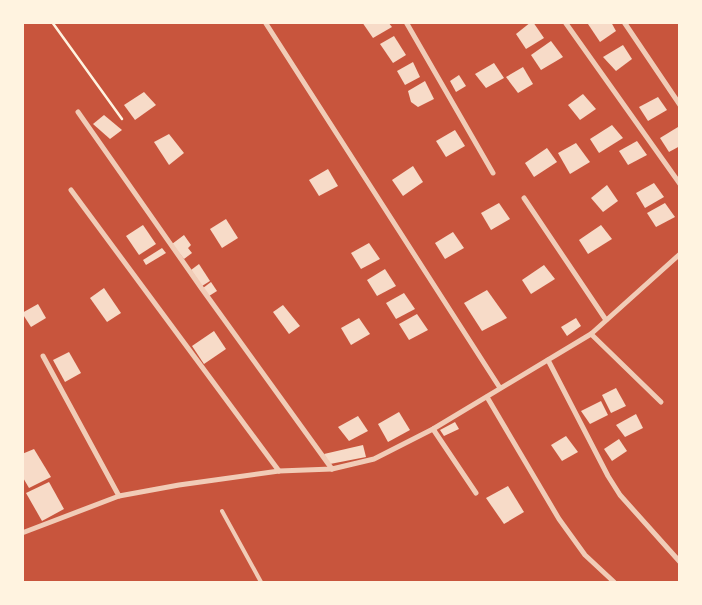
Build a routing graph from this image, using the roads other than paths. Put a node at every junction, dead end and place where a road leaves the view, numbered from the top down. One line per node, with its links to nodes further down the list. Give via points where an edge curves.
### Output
1 (265, 22): 16 (street)
2 (406, 22): 7 (street)
3 (566, 22): 8 (street)
4 (624, 22): 5 (street)
5 (680, 105)
6 (78, 112): 20 (street)
7 (493, 173)
8 (680, 184)
9 (71, 190): 21 (street)
10 (524, 198): 12 (street)
11 (680, 254): 12 (street)
12 (606, 320): 13 (street)
13 (591, 334): 15 (street); 18 (street)
14 (43, 356): 23 (street)
15 (548, 360): 16 (street); 26 (street, via 620,495)
16 (500, 388): 17 (street)
17 (487, 397): 19 (street); 28 (street, via 559,520 585,555)
18 (660, 402)
19 (433, 429): 20 (street, via 374,460); 22 (street)
20 (332, 469): 21 (street)
21 (279, 471): 23 (street)
22 (476, 494)
23 (119, 496): 25 (street)
24 (222, 512): 27 (lane)
25 (22, 533)
26 (680, 562)
27 (261, 582)
28 (614, 582)

